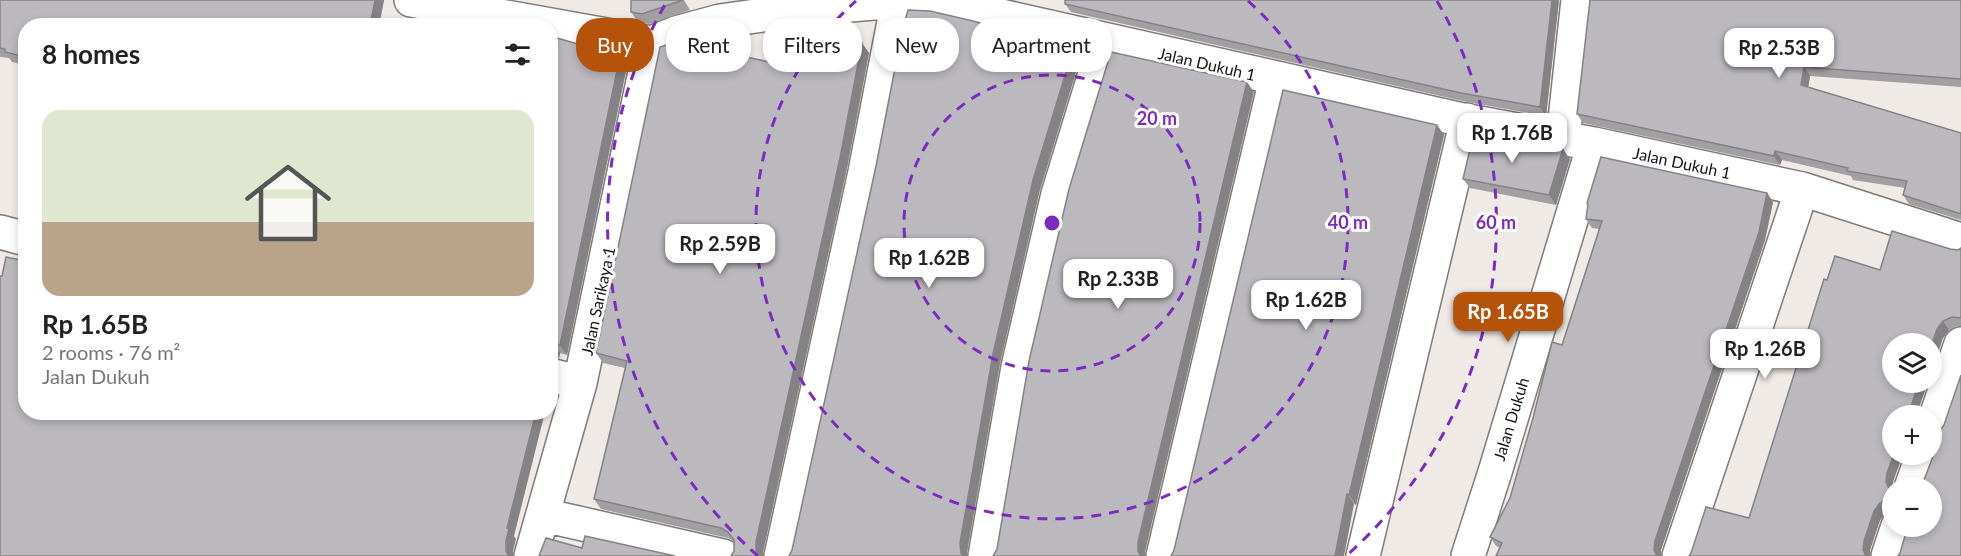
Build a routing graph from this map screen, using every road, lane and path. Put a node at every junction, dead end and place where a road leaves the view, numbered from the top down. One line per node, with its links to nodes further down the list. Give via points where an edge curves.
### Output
1 (411, 0): 4 (street)
2 (1578, 0): 14 (street, Jalan Dukuh)
3 (898, 2): 5 (street, Jalan Dukuh 1, via 939,2); 8 (street, Jalan Dukuh 1, via 720,21); 26 (street)
4 (511, 18)
5 (1009, 18)
6 (558, 26): 7 (street)
7 (576, 30)
8 (654, 42)
9 (1112, 42): 12 (street, Jalan Dukuh 1)
10 (644, 72): 20 (street, Jalan Sarikaya 1)
11 (1095, 72): 27 (street, via 1058,194 1018,367)
12 (1276, 79): 13 (street, Jalan Dukuh 1); 28 (street)
13 (1467, 120): 14 (street, Jalan Dukuh 1); 29 (street)
14 (1579, 141): 15 (street, Jalan Dukuh 1); 30 (street, Jalan Dukuh, via 1495,472)
15 (1802, 189): 18 (street, Jalan Dukuh 1); 31 (street)
16 (0, 232): 17 (street)
17 (18, 237)
18 (1961, 240)
19 (1961, 344): 21 (street)
20 (566, 379): 22 (street, Jalan Sarikaya 1)
21 (1940, 405)
22 (543, 515): 24 (street, Jalan Sarikaya 1); 25 (street)
23 (1894, 537): 32 (street)
24 (531, 556)
25 (723, 556)
26 (781, 556)
27 (985, 556)
28 (1163, 556)
29 (1363, 556)
30 (1468, 556)
31 (1679, 556)
32 (1888, 556)

